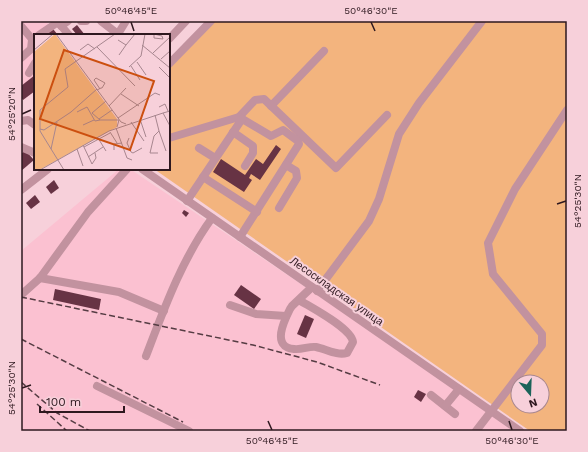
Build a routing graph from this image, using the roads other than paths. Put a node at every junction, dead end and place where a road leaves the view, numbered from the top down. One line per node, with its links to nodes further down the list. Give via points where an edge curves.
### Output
1 (81, 21): 2 (street)
2 (86, 21)
3 (100, 21): 12 (street)
4 (126, 21): 12 (street)
5 (186, 21): 15 (street)
6 (211, 21): 18 (street)
7 (481, 22): 46 (street, via 419,103 399,134 379,199 369,221)
8 (61, 23): 10 (street); 11 (street)
9 (21, 26): 13 (street)
10 (41, 34)
11 (67, 34)
12 (118, 34)
13 (34, 36)
14 (34, 39): 17 (street, via 30,49)
15 (170, 39)
16 (324, 51): 21 (street)
17 (21, 58)
18 (170, 63)
19 (34, 65): 20 (street)
20 (29, 73)
21 (272, 106): 23 (street, via 336,168); 24 (street, via 264,99 257,99)
22 (567, 110): 57 (street, via 515,189 488,243 493,274 542,334 542,345)
23 (386, 115)
24 (240, 118): 27 (street); 28 (street); 33 (street, via 271,136 283,130 298,141 299,144)
25 (21, 121): 26 (street, via 28,120)
26 (34, 124)
27 (233, 132): 32 (street); 34 (street, via 253,146 253,153)
28 (170, 138)
29 (21, 146): 31 (street)
30 (199, 148): 32 (street)
31 (34, 152)
32 (215, 158): 38 (street)
33 (286, 165): 41 (street, via 296,172 297,178); 42 (street)
34 (245, 166)
35 (47, 170): 39 (street)
36 (126, 170): 45 (street, via 88,212)
37 (143, 170): 40 (street, Лесоскладская улица)
38 (203, 177): 40 (street); 42 (street)
39 (21, 190)
40 (188, 201): 43 (street, Лесоскладская улица)
41 (279, 208)
42 (257, 212): 44 (street)
43 (212, 218): 44 (street, Лесоскладская улица); 50 (street, via 197,238)
44 (240, 237): 46 (street, Лесоскладская улица)
45 (40, 278): 47 (street); 50 (street, via 120,292)
46 (315, 289): 48 (street); 54 (street, Лесоскладская улица)
47 (21, 295)
48 (299, 300): 51 (street); 51 (street, via 352,337 353,342 349,351 344,354 313,347 294,349 284,346 280,336)
49 (230, 305): 51 (street, via 254,314)
50 (164, 311): 52 (street)
51 (286, 316)
52 (146, 356)
53 (97, 386): 59 (street)
54 (459, 389): 56 (street); 57 (street, Лесоскладская улица)
55 (431, 395): 56 (street)
56 (446, 406): 58 (street)
57 (491, 411): 60 (street); 61 (street, Лесоскладская улица)
58 (455, 414)
59 (189, 431)
60 (476, 431)
61 (520, 431)

